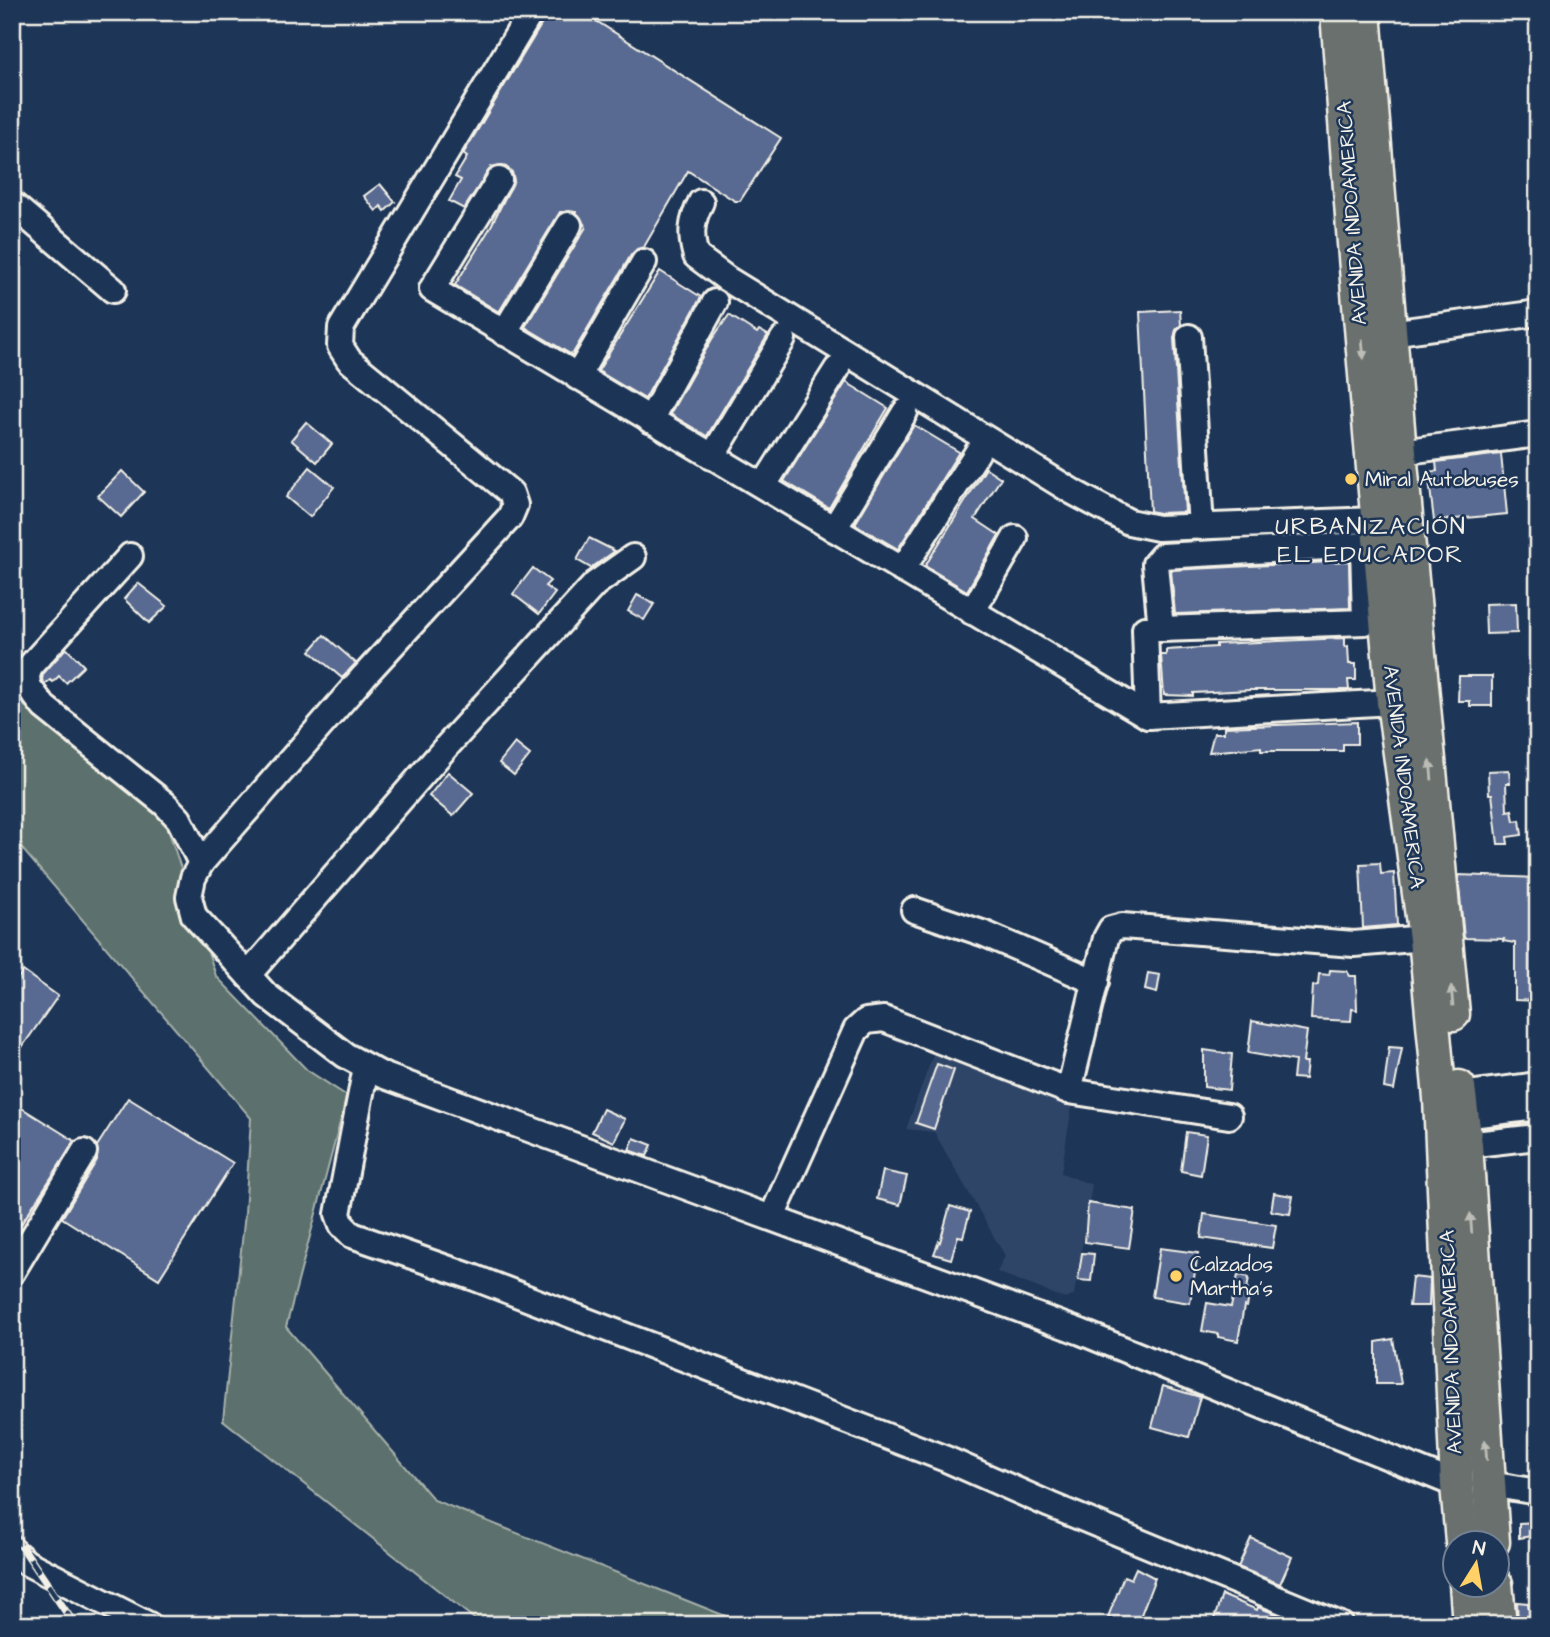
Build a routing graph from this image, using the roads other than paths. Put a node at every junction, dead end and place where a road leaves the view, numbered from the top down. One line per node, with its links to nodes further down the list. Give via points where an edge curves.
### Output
1 (531, 12): 36 (street, via 341,328 340,346 349,360 511,493 515,505 510,517)
2 (1337, 12): 25 (main road, AVENIDA INDOAMERICA, one-way to 25)
3 (1364, 12): 13 (main road, AVENIDA INDOAMERICA)
4 (499, 180): 12 (street, via 432,289)
5 (701, 202): 26 (street, via 692,223 696,256 727,279 1129,522 1158,528)
6 (12, 204): 9 (street)
7 (569, 225): 12 (street)
8 (644, 262): 17 (street)
9 (113, 290)
10 (715, 302): 19 (street)
11 (1538, 313): 13 (street)
12 (504, 333): 17 (street)
13 (1390, 334): 21 (main road, AVENIDA INDOAMERICA)
14 (1189, 337): 26 (street)
15 (783, 339): 23 (street)
16 (837, 369): 24 (street)
17 (577, 377): 19 (street)
18 (905, 412): 27 (street)
19 (650, 420): 23 (street)
20 (1538, 433): 21 (street)
21 (1400, 452): 46 (main road, AVENIDA INDOAMERICA, one-way to 21)
22 (977, 453): 31 (street)
23 (712, 457): 24 (street)
24 (764, 485): 27 (street)
25 (1377, 520): 26 (street); 34 (main road, AVENIDA INDOAMERICA)
26 (1201, 527)
27 (834, 529): 31 (street)
28 (1015, 538): 32 (street)
29 (130, 556): 36 (street, via 30,666 28,686 44,707 165,804 179,819)
30 (634, 558): 39 (street, via 595,584)
31 (902, 570): 32 (street)
32 (972, 612): 35 (street)
33 (1161, 629): 33 (street, via 1365,622 1363,545 1162,556 1155,564); 35 (street, via 1145,629)
34 (1393, 702): 35 (street); 38 (main road, AVENIDA INDOAMERICA)
35 (1148, 716)
36 (201, 863): 39 (street, via 189,897 194,916)
37 (914, 910): 40 (street, via 985,934)
38 (1425, 938): 40 (street, via 1354,944 1122,926 1111,929 1106,938); 46 (main road, AVENIDA INDOAMERICA)
39 (248, 975): 41 (street, via 266,995)
40 (1096, 982): 43 (street)
41 (366, 1067): 51 (street); 62 (street, via 338,1214 352,1235 946,1459)
42 (1538, 1085): 46 (street)
43 (1069, 1091): 47 (street); 51 (street, via 884,1019 866,1021 856,1030)
44 (1538, 1107): 45 (street)
45 (1508, 1111): 46 (street); 49 (street)
46 (1454, 1115): 49 (street); 53 (main road, AVENIDA INDOAMERICA, one-way to 46); 54 (main road, AVENIDA INDOAMERICA)
47 (1229, 1116)
48 (1538, 1137): 49 (street)
49 (1511, 1139)
50 (84, 1152): 52 (street)
51 (772, 1217): 54 (street, via 1081,1332)
52 (12, 1272)
53 (1489, 1484): 55 (street); 57 (main road, AVENIDA INDOAMERICA)
54 (1457, 1485): 56 (main road, AVENIDA INDOAMERICA)
55 (1538, 1492)
56 (1461, 1528)
57 (1492, 1528)
58 (13, 1552): 61 (street)
59 (1467, 1598): 63 (main road)
60 (1497, 1598): 64 (main road)
61 (149, 1625)
62 (1341, 1625)
63 (1469, 1625)
64 (1500, 1625)

